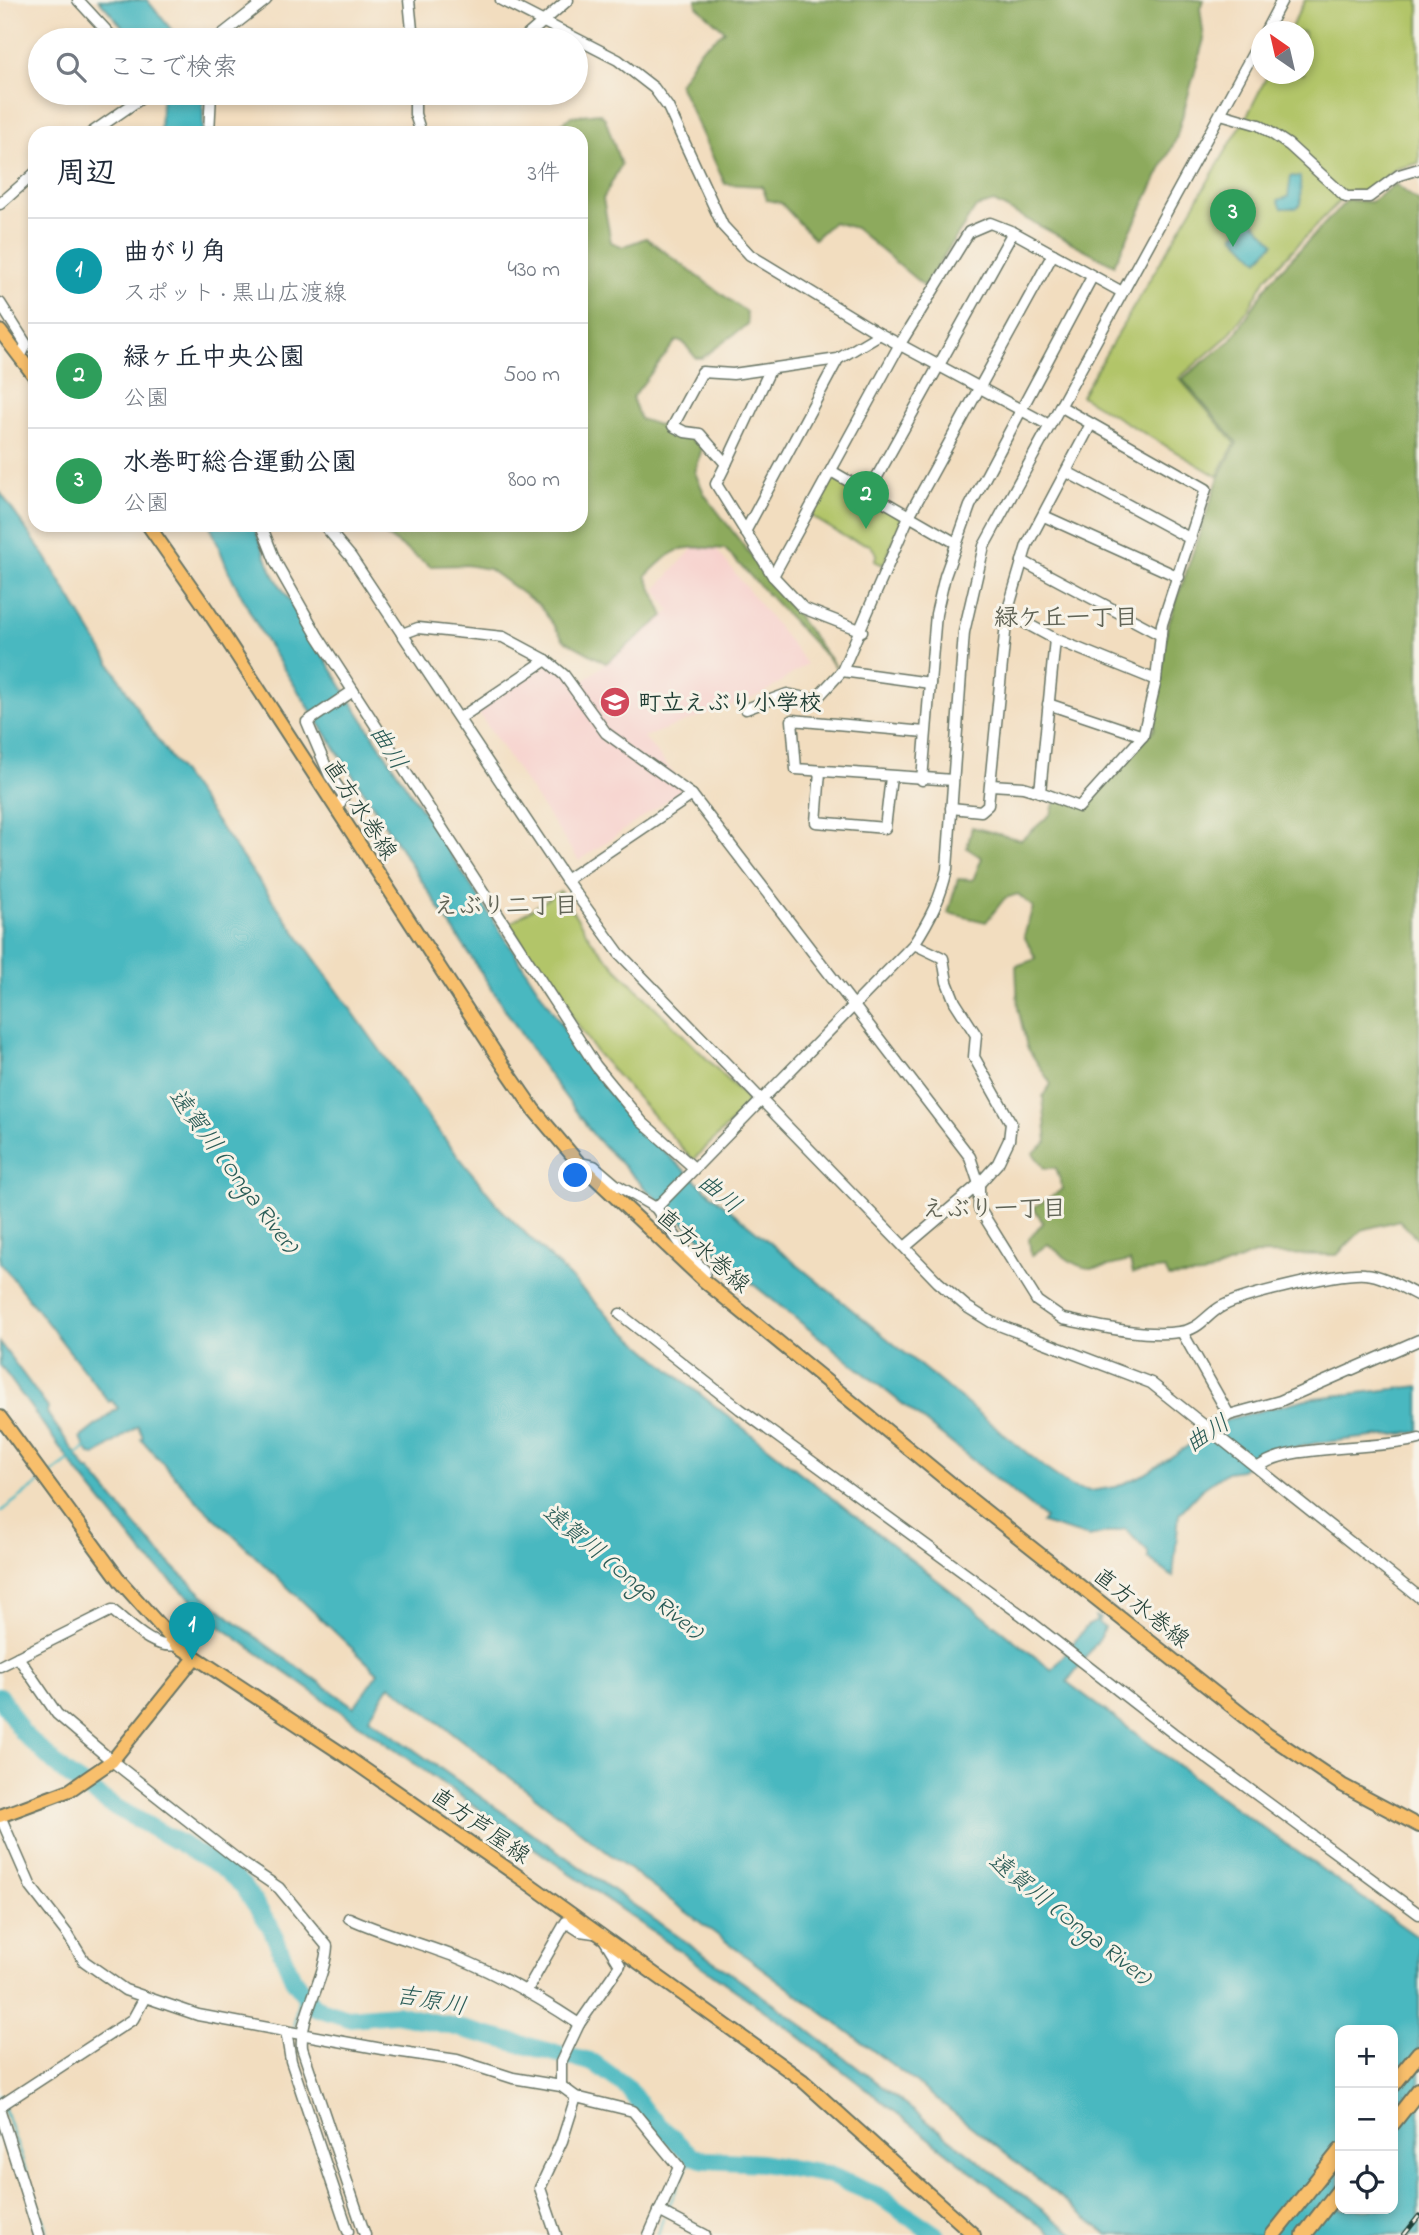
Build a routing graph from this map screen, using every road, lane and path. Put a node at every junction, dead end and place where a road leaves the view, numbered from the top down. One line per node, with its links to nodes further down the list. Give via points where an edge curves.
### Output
1 (78, 0): 9 (street)
2 (266, 0): 10 (street)
3 (409, 0): 11 (street)
4 (501, 0): 8 (street)
5 (568, 0): 8 (street)
6 (1282, 0): 7 (street)
7 (1271, 21)
8 (541, 22): 12 (street); 13 (street)
9 (104, 28)
10 (230, 28)
11 (412, 28)
12 (535, 28)
13 (553, 28)
14 (588, 45): 32 (street, via 618,60 654,88 668,107 723,226 750,255)
15 (1251, 58): 19 (street)
16 (131, 105): 20 (street)
17 (210, 105): 21 (street)
18 (415, 105): 22 (street)
19 (1221, 114): 23 (street, via 1259,125 1289,145 1346,197 1369,197 1399,175); 29 (street)
20 (101, 126)
21 (209, 126)
22 (419, 126)
23 (1419, 169)
24 (28, 179): 25 (street)
25 (0, 204)
26 (1013, 232): 27 (street); 33 (street, via 990,223 969,232); 36 (street)
27 (1053, 254): 28 (street); 39 (street)
28 (1092, 277): 29 (street); 41 (street)
29 (1122, 292): 40 (street)
30 (0, 303): 34 (street, via 26,344)
31 (0, 331): 34 (main road)
32 (880, 334): 33 (street); 35 (street)
33 (900, 344): 36 (street); 45 (street)
34 (20, 358): 37 (main road)
35 (838, 359): 38 (street); 53 (street)
36 (939, 366): 39 (street); 47 (street)
37 (28, 368)
38 (770, 370): 44 (street); 44 (street, via 702,372 673,426 700,434)
39 (979, 387): 41 (street); 48 (street)
40 (1060, 405): 42 (street); 43 (street)
41 (1019, 409): 43 (street); 55 (street)
42 (1091, 424): 46 (street); 54 (street, via 1206,489)
43 (1049, 425): 77 (street, via 997,519 975,575 964,632)
44 (726, 464): 53 (street, via 716,484)
45 (831, 471): 47 (street); 57 (street)
46 (1067, 472): 49 (street); 54 (street)
47 (870, 491): 48 (street)
48 (910, 513): 55 (street); 60 (street)
49 (1044, 516): 56 (street); 58 (street)
50 (153, 532): 82 (main road, 直方水巻線)
51 (264, 532): 68 (street, via 276,562)
52 (330, 532): 61 (street)
53 (745, 532): 57 (street)
54 (1191, 539): 58 (street)
55 (956, 543): 67 (street, via 936,614)
56 (1021, 561): 59 (street); 62 (street)
57 (773, 576): 60 (street, via 803,608)
58 (1179, 577): 62 (street)
59 (1007, 613): 63 (street); 78 (street)
60 (862, 631): 65 (street)
61 (402, 634): 64 (street, via 418,628 503,637); 71 (street)
62 (1161, 635): 66 (street)
63 (1055, 639): 66 (street); 69 (street)
64 (546, 660): 71 (street); 80 (street, via 564,675 606,733)
65 (842, 671): 67 (street); 70 (street, via 818,697 787,694)
66 (1156, 680): 73 (street)
67 (930, 683): 72 (street)
68 (354, 691): 82 (street, via 307,722 330,776 344,796); 88 (street, via 596,1066 642,1122)
69 (1048, 705): 73 (street); 79 (street)
70 (746, 709)
71 (460, 718): 83 (street)
72 (925, 732): 74 (street, via 792,720 796,769); 76 (street)
73 (1143, 736): 79 (street, via 1079,807)
74 (820, 772): 75 (street); 75 (street, via 816,822 885,828)
75 (891, 777): 76 (street)
76 (922, 780): 77 (street)
77 (953, 780): 81 (street)
78 (991, 785): 79 (street); 81 (street, via 988,805 981,811)
79 (1040, 792)
80 (692, 795): 83 (street); 85 (street)
81 (951, 808): 84 (street, via 942,894)
82 (336, 810): 87 (main road, 直方水巻線, via 503,1065)
83 (566, 880): 86 (street, via 619,953)
84 (914, 944): 85 (street); 89 (street, via 943,958 955,1002 976,1035 974,1057 1011,1124 1007,1149)
85 (854, 1003): 86 (street); 89 (street, via 970,1157)
86 (763, 1101): 88 (street); 91 (street)
87 (578, 1162): 90 (street, via 594,1166); 92 (main road, 直方水巻線)
88 (692, 1169): 90 (street)
89 (979, 1184): 91 (street); 95 (street, via 979,1208 1022,1279 1049,1312 1063,1320)
90 (656, 1208): 92 (street, via 688,1255 705,1271)
91 (905, 1247): 99 (street, via 967,1307 991,1322 1151,1383)
92 (703, 1280): 109 (main road, 直方水巻線, via 1268,1735 1342,1785)
93 (1419, 1296): 95 (street, via 1367,1273 1344,1274 1239,1300)
94 (620, 1314): 110 (street, via 740,1409)
95 (1182, 1332): 97 (street)
96 (1419, 1340): 97 (street, via 1280,1401)
97 (1229, 1415): 99 (street)
98 (0, 1417): 103 (main road, 直方芦屋線, via 121,1582)
99 (1209, 1428): 101 (street)
100 (1419, 1439): 101 (street, via 1313,1451 1265,1461)
101 (1257, 1467): 102 (street)
102 (1419, 1597)
103 (177, 1645): 104 (street, via 166,1648 111,1610); 105 (main road, 直方芦屋線)
104 (16, 1658): 106 (street); 107 (street, via 57,1714)
105 (194, 1659): 107 (main road); 112 (main road, 直方芦屋線, via 344,1755)
106 (0, 1666)
107 (112, 1761): 108 (main road, via 70,1790); 117 (street, via 279,1888 327,1946 318,1991)
108 (0, 1816): 114 (street, via 31,1887 84,1961)
109 (1419, 1826)
110 (1419, 1914)
111 (349, 1918): 113 (street, via 455,1957)
112 (601, 1934): 113 (street, via 580,1931 566,1922); 115 (street, via 620,1965); 135 (main road, 直方芦屋線, via 802,2080)
113 (527, 1990): 115 (street)
114 (144, 1999): 116 (street, via 198,2015); 123 (street, via 133,2019)
115 (579, 2024): 120 (street, via 561,2062)
116 (286, 2031): 117 (street); 129 (street, via 291,2061)
117 (301, 2033): 120 (street, via 457,2060 513,2078); 131 (street, via 307,2067)
118 (1419, 2053): 119 (highway)
119 (1398, 2079)
120 (561, 2086): 122 (street)
121 (1419, 2090): 125 (highway)
122 (576, 2097): 128 (street, via 633,2111 679,2166); 132 (street, via 540,2188)
123 (0, 2106)
124 (0, 2111): 130 (street)
125 (1398, 2117)
126 (1335, 2157): 136 (highway)
127 (1335, 2195): 137 (highway)
128 (659, 2211): 133 (street); 134 (street)
129 (346, 2234)
130 (39, 2235)
131 (365, 2235)
132 (556, 2235)
133 (649, 2235)
134 (705, 2235)
135 (974, 2235)
136 (1273, 2235)
137 (1304, 2235)

